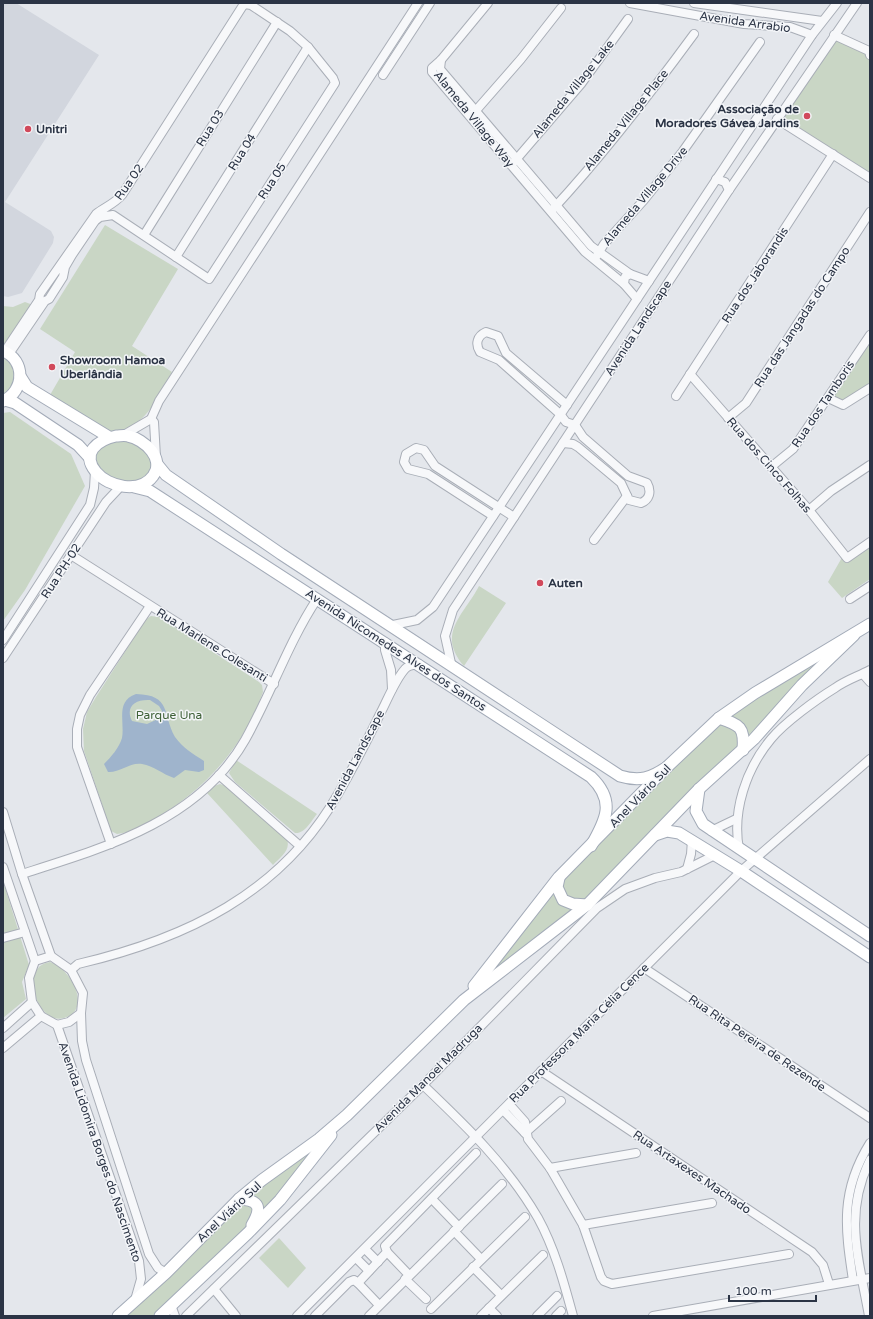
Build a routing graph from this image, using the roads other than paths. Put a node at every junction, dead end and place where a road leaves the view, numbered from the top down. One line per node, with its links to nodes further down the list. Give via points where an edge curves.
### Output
1 (418, 3): 51 (street, via 159,401)
2 (430, 3): 20 (street)
3 (488, 3): 21 (street, Alameda Village Way, via 441,60 440,69)
4 (630, 3): 13 (street, Avenida Arrabio)
5 (694, 3): 8 (street, Avenida Arrabio)
6 (837, 3): 11 (street, Avenida Landscape)
7 (857, 3): 16 (street, Avenida Landscape)
8 (736, 6): 11 (street, Avenida Arrabio); 13 (street)
9 (561, 8): 21 (street, via 522,59)
10 (628, 19): 24 (street, Alameda Village Lake, via 580,84)
11 (822, 21): 15 (street, Avenida Landscape)
12 (277, 22): 18 (street); 30 (street, Rua 02, via 251,5 246,4 242,7); 31 (street, Rua 03)
13 (731, 22): 15 (street, Avenida Arrabio, via 790,27)
14 (694, 34): 28 (street, Alameda Village Place, via 608,146)
15 (812, 35): 26 (street, Avenida Landscape)
16 (834, 35): 19 (street, via 868,51); 22 (street, Avenida Landscape)
17 (760, 42): 32 (street, Alameda Village Drive, via 683,151 604,244)
18 (308, 47): 33 (street, Rua 04); 33 (street, Rua 05, via 335,83 209,279)
19 (870, 55)
20 (383, 75)
21 (473, 114): 24 (street, Alameda Village Way)
22 (777, 119): 23 (street); 27 (street, Avenida Landscape)
23 (833, 154): 25 (street); 40 (street, Rua dos Jaborandis)
24 (514, 162): 28 (street, Alameda Village Way)
25 (870, 178)
26 (716, 179): 27 (street, via 725,182); 35 (street, Avenida Landscape)
27 (729, 190): 52 (street, Avenida Landscape)
28 (553, 208): 32 (street, Alameda Village Way)
29 (870, 212): 50 (street, Rua das Jangadas do Campo, via 746,403)
30 (108, 213): 31 (street); 39 (street, via 95,221 65,267 63,277)
31 (144, 235): 33 (street)
32 (597, 256): 34 (street, Alameda Village Way); 36 (street, Alameda Village Way)
33 (176, 257)
34 (630, 274): 35 (street, Alameda Village Way); 36 (street, via 625,277)
35 (649, 281): 37 (street, Avenida Landscape)
36 (624, 284): 37 (street, Alameda Village Way)
37 (637, 299): 48 (street, Avenida Landscape)
38 (870, 335): 46 (street, Rua dos Tamboris)
39 (6, 352): 41 (main road, via 18,364)
40 (690, 374): 45 (street, Rua dos Jaborandis); 50 (street, Rua dos Cinco Folhas)
41 (20, 376): 47 (main road, via 15,391); 54 (main road, via 27,387)
42 (542, 384): 44 (street); 44 (street, via 506,353 498,336 486,332 479,337 477,345 480,352 495,357); 48 (street)
43 (870, 388): 46 (street, via 843,405)
44 (535, 392): 49 (street)
45 (676, 396)
46 (828, 398): 61 (street, Rua dos Tamboris, via 793,449)
47 (4, 400): 57 (main road, via 15,403 78,445)
48 (567, 405): 49 (street, Avenida Landscape)
49 (560, 414): 52 (street, via 566,422); 68 (street, Avenida Landscape)
50 (728, 418): 61 (street, Rua dos Cinco Folhas)
51 (151, 419): 53 (street); 58 (street, via 154,422)
52 (575, 425): 55 (street, Avenida Landscape); 56 (street, via 583,437)
53 (122, 436): 54 (main road); 58 (main road, via 140,440 149,448)
54 (109, 437): 57 (main road, via 98,442)
55 (563, 443): 59 (street, via 574,444); 71 (street, Avenida Landscape)
56 (603, 455): 59 (street); 66 (street, via 632,478 644,481 649,487 650,495 641,503 632,502)
57 (90, 458): 62 (main road)
58 (156, 461): 64 (main road, via 154,476); 74 (main road, Avenida Nicomedes Alves dos Santos, via 166,475)
59 (597, 463): 66 (street, via 621,483)
60 (870, 465): 69 (street, via 831,491)
61 (771, 467): 69 (street, Rua dos Cinco Folhas)
62 (95, 471): 63 (main road, via 109,483); 84 (street, Rua PH-02, via 90,504)
63 (121, 486): 64 (main road); 75 (street, Rua PH-02, via 106,502)
64 (134, 486): 76 (main road, Avenida Nicomedes Alves dos Santos, via 150,491)
65 (473, 490): 67 (street); 67 (street, via 434,466 420,448 412,449 406,454 404,462 408,469 428,474); 68 (street)
66 (627, 496): 72 (street)
67 (468, 500): 70 (street)
68 (499, 506): 70 (street, Avenida Landscape); 71 (street)
69 (809, 510): 73 (street, Rua dos Cinco Folhas, via 847,558)
70 (493, 516): 82 (street, Avenida Landscape, via 433,607 417,620)
71 (514, 516): 87 (street, Avenida Landscape, via 453,610 445,636)
72 (594, 540)
73 (870, 542)
74 (281, 554): 76 (main road, via 271,558); 82 (main road, Avenida Nicomedes Alves dos Santos)
75 (71, 555): 80 (street, Rua Marlene Colesanti); 86 (street, Rua PH-02)
76 (270, 569): 78 (main road, Avenida Nicomedes Alves dos Santos)
77 (870, 586): 79 (street)
78 (317, 599): 85 (main road, Avenida Nicomedes Alves dos Santos); 92 (street)
79 (850, 599)
80 (150, 606): 92 (street, Rua Marlene Colesanti); 105 (street, via 90,695 77,729 77,747)
81 (870, 624): 83 (main road, Anel Viário Sul)
82 (393, 625): 87 (main road, Avenida Nicomedes Alves dos Santos)
83 (854, 635): 94 (main road, Anel Viário Sul, via 755,693); 95 (main road, Anel Viário Sul, via 802,684)
84 (3, 640)
85 (385, 642): 88 (main road, Avenida Nicomedes Alves dos Santos); 93 (street)
86 (3, 658)
87 (451, 663): 90 (main road, via 449,671); 97 (main road, Avenida Nicomedes Alves dos Santos, via 620,776 641,780 650,778)
88 (419, 664): 90 (main road, Avenida Nicomedes Alves dos Santos); 93 (street, Avenida Landscape, via 405,669)
89 (866, 672): 91 (street); 101 (street, via 835,688 771,738 760,753 745,784)
90 (439, 677): 107 (main road, Avenida Nicomedes Alves dos Santos, via 596,782 604,796 606,815)
91 (870, 682)
92 (274, 684): 98 (street, via 244,742)
93 (392, 689): 106 (street, Avenida Landscape, via 338,795)
94 (719, 718): 95 (main road, via 741,728 744,738); 97 (main road, Anel Viário Sul)
95 (743, 750): 99 (main road, Anel Viário Sul)
96 (870, 759): 110 (street, Rua Professora Maria Célia Cence)
97 (667, 767): 107 (main road, Anel Viário Sul)
98 (219, 775): 105 (street, via 175,812); 106 (street)
99 (699, 789): 102 (main road, via 696,811 703,824); 103 (main road, Anel Viário Sul)
100 (3, 812): 114 (street)
101 (736, 819): 102 (street); 108 (street)
102 (711, 831): 108 (main road)
103 (651, 836): 104 (main road, via 673,831); 116 (main road, Anel Viário Sul)
104 (692, 840): 109 (main road); 112 (street)
105 (111, 844): 114 (street)
106 (300, 846): 124 (street, Avenida Landscape, via 250,892 208,919 159,941 78,964)
107 (591, 846): 115 (main road, Anel Viário Sul)
108 (739, 849): 110 (main road)
109 (715, 855): 112 (street, Avenida Manoel Madruga); 113 (main road)
110 (754, 860): 113 (street, Rua Professora Maria Célia Cence); 118 (main road)
111 (3, 867): 117 (street)
112 (687, 869): 133 (street, Avenida Manoel Madruga, via 625,889 597,908)
113 (741, 871): 121 (main road); 123 (street, Rua Professora Maria Célia Cence)
114 (22, 874): 120 (street)
115 (559, 877): 116 (main road, via 557,887 563,900); 125 (main road, Anel Viário Sul)
116 (587, 905): 125 (main road, Anel Viário Sul)
117 (25, 932): 119 (street); 122 (street)
118 (870, 936)
119 (3, 938)
120 (51, 956): 122 (street); 124 (street)
121 (870, 957)
122 (35, 961): 126 (street, via 29,978)
123 (644, 968): 132 (street, Rua Professora Maria Célia Cence); 138 (street, Rua Rita Pereira de Rezende)
124 (71, 970): 127 (street, via 83,993)
125 (464, 1000): 137 (main road, Anel Viário Sul)
126 (32, 1002): 128 (street); 130 (street)
127 (81, 1013): 129 (street, via 69,1022); 163 (street, Avenida Lidomira Borges do Nascimento, via 86,1060 144,1239 153,1261)
128 (41, 1016): 129 (street); 131 (street)
129 (57, 1025): 173 (street, Avenida Lidomira Borges do Nascimento, via 139,1261 141,1279)
130 (3, 1028)
131 (3, 1048)
132 (541, 1071): 135 (street, Rua Professora Maria Célia Cence); 168 (street, Rua Artaxexes Machado, via 812,1252 823,1264)
133 (423, 1085): 140 (street); 169 (street, Avenida Manoel Madruga)
134 (561, 1101): 139 (street)
135 (509, 1104): 136 (street, Rua Professora Maria Célia Cence); 139 (street, via 525,1122)
136 (503, 1110): 139 (street); 140 (street, Rua Professora Maria Célia Cence)
137 (347, 1115): 147 (main road, Anel Viário Sul); 153 (main road, Anel Viário Sul, via 280,1200)
138 (870, 1118)
139 (525, 1133): 145 (street)
140 (477, 1137): 154 (street, Rua Professora Maria Célia Cence); 189 (street, via 513,1180 538,1219 557,1262)
141 (870, 1143): 166 (street, via 850,1187 846,1212)
142 (476, 1153): 148 (street)
143 (636, 1153): 145 (street)
144 (870, 1160): 165 (street, via 860,1183 855,1214 855,1238)
145 (550, 1168): 151 (street)
146 (502, 1184): 152 (street)
147 (239, 1199): 153 (main road, via 255,1202 258,1208 258,1216); 163 (main road, Anel Viário Sul)
148 (432, 1199): 152 (street); 155 (street, via 385,1246)
149 (712, 1203): 151 (street)
150 (525, 1217): 159 (street)
151 (583, 1225): 156 (street, via 607,1284)
152 (456, 1229): 159 (street); 164 (street)
153 (248, 1233): 174 (main road, Anel Viário Sul)
154 (365, 1249): 158 (street, Rua Professora Maria Célia Cence); 160 (street)
155 (387, 1252): 160 (street); 164 (street)
156 (789, 1254)
157 (543, 1255): 170 (street)
158 (356, 1258): 162 (street); 183 (street, Rua Professora Maria Célia Cence)
159 (481, 1258): 161 (street)
160 (378, 1262): 162 (street)
161 (473, 1267): 170 (street); 177 (street)
162 (369, 1271): 167 (street)
163 (166, 1274): 173 (main road, Anel Viário Sul)
164 (407, 1277): 172 (street); 175 (street)
165 (866, 1278): 166 (street); 191 (street)
166 (853, 1280): 168 (street)
167 (358, 1283): 175 (street); 184 (street, via 354,1280 349,1282)
168 (829, 1284): 190 (street)
169 (214, 1289): 181 (street, Avenida Manoel Madruga); 182 (street)
170 (501, 1295): 176 (street)
171 (557, 1296): 188 (street)
172 (426, 1299)
173 (134, 1302): 178 (main road, Anel Viário Sul)
174 (171, 1305): 179 (main road, Anel Viário Sul); 180 (street)
175 (379, 1305): 185 (street)
176 (490, 1308): 186 (street); 187 (street)
177 (431, 1309)
178 (118, 1316)
179 (160, 1316)
180 (175, 1316)
181 (186, 1316)
182 (236, 1316)
183 (297, 1316)
184 (315, 1316)
185 (369, 1316)
186 (481, 1316)
187 (497, 1316)
188 (537, 1316)
189 (573, 1316)
190 (653, 1316)
191 (869, 1316)

